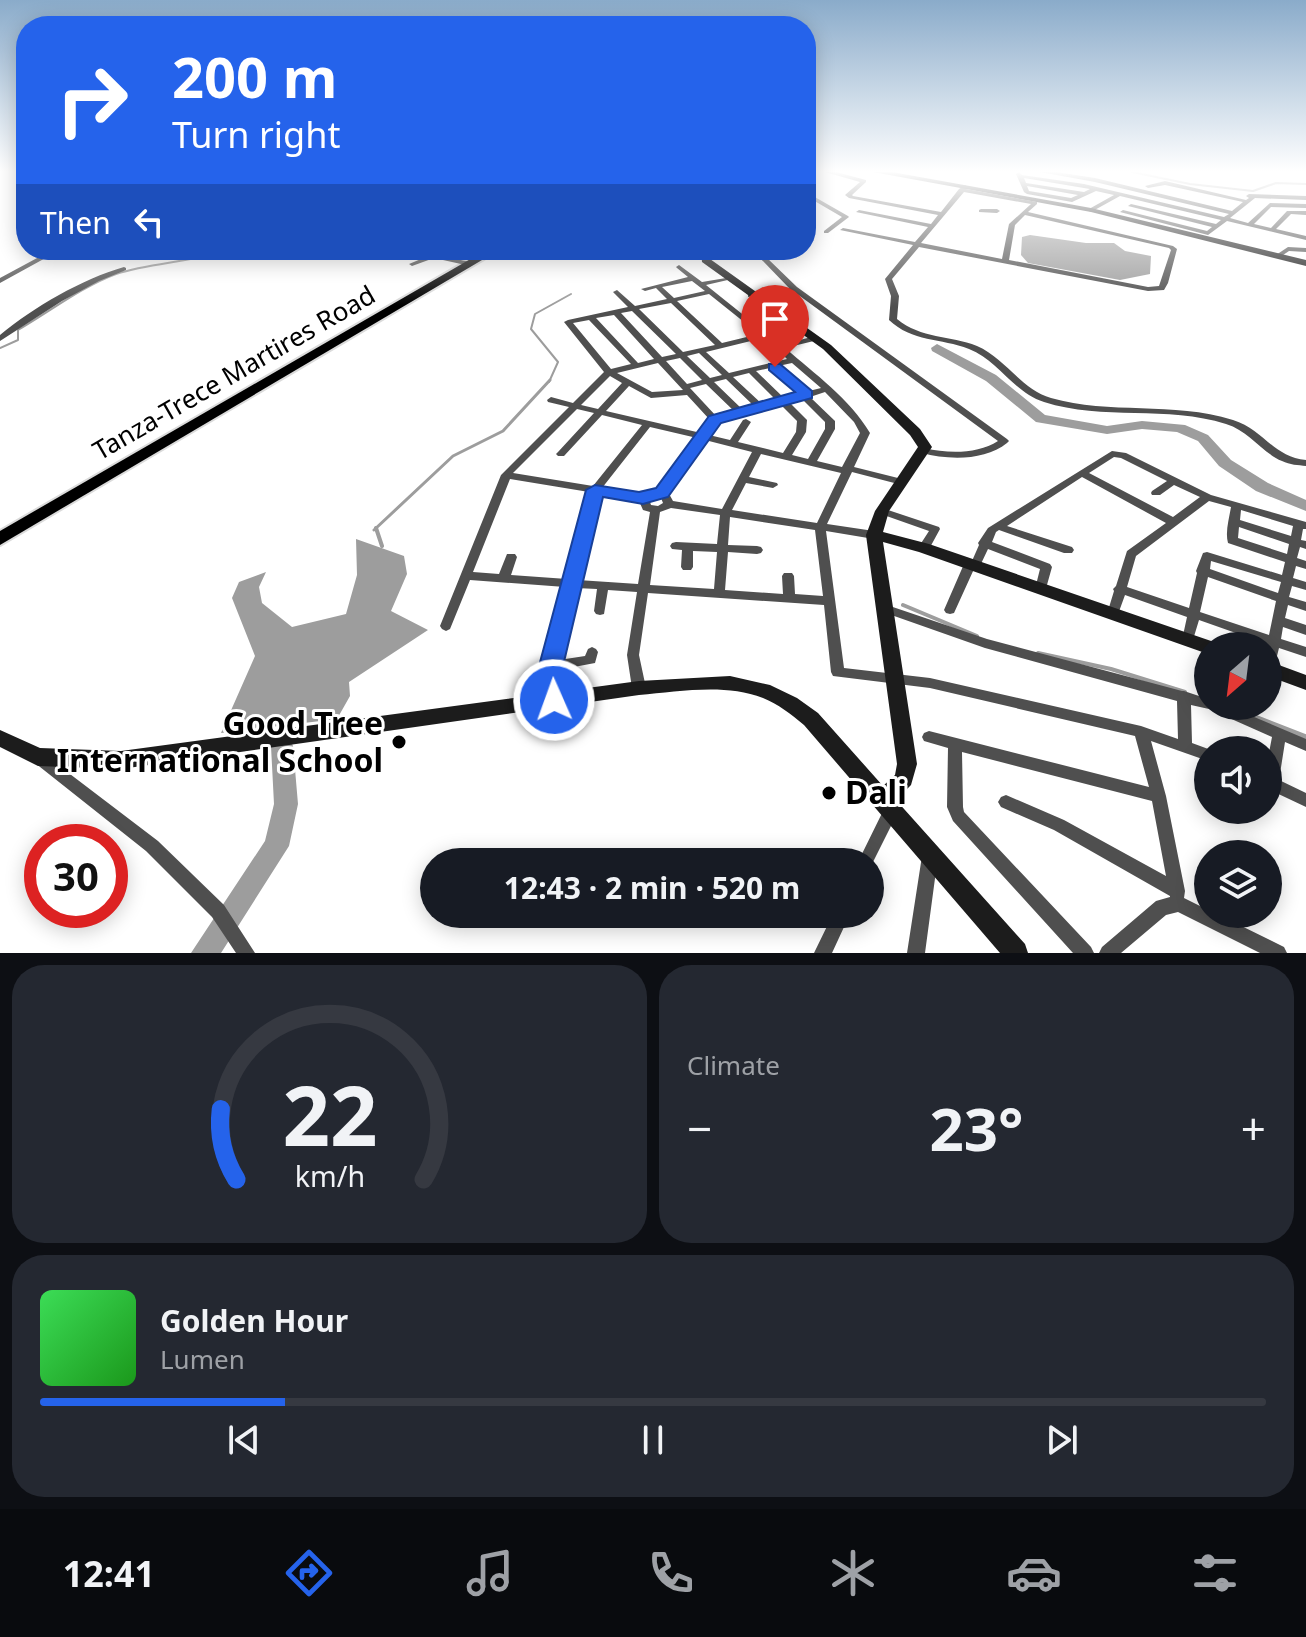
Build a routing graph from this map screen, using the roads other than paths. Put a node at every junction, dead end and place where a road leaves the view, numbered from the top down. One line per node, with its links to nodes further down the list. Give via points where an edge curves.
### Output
1 (845, 216): 17 (street)
2 (882, 216): 14 (street)
3 (938, 216): 14 (street)
4 (1020, 216): 28 (street, via 1012,224)
5 (1039, 216): 28 (street, via 1171,247 1164,283 1148,289)
6 (1117, 216): 21 (street)
7 (1176, 216): 12 (street, via 1217,226)
8 (1215, 216): 12 (street)
9 (1229, 216): 12 (street)
10 (1258, 216): 13 (street)
11 (1285, 216): 16 (street)
12 (1226, 219): 13 (street)
13 (1249, 225): 16 (street)
14 (931, 226): 19 (street)
15 (843, 230): 19 (street)
16 (1272, 230): 18 (street)
17 (826, 232)
18 (1306, 238)
19 (915, 244): 28 (street); 86 (street, via 887,284 895,296 893,320 909,331 976,349 1045,400 1219,419 1250,431 1276,457)
20 (1305, 249): 21 (street, via 1288,249)
21 (1278, 256): 29 (street)
22 (39, 260): 36 (street)
23 (422, 260): 30 (street)
24 (452, 260): 31 (street)
25 (477, 260): 31 (main road, Tanza-Trece Martires Road)
26 (705, 260): 35 (street)
27 (765, 260): 34 (street)
28 (1005, 261)
29 (1306, 263)
30 (412, 264)
31 (470, 264): 110 (main road, Tanza-Trece Martires Road)
32 (679, 267): 37 (street)
33 (124, 269): 53 (street, via 16,324)
34 (776, 270): 40 (street); 43 (street, via 778,282)
35 (730, 278): 37 (street); 44 (street)
36 (0, 281)
37 (697, 281): 38 (street); 42 (street)
38 (657, 286): 39 (street); 45 (street)
39 (645, 289)
40 (794, 289): 43 (street); 82 (street, via 1004,441 998,447 957,455)
41 (617, 292): 46 (street)
42 (711, 292): 45 (street); 51 (street)
43 (763, 293): 44 (street)
44 (751, 295): 52 (street)
45 (673, 300): 46 (street); 54 (street)
46 (635, 308): 47 (street); 49 (street)
47 (616, 312): 48 (street); 50 (street)
48 (591, 317): 61 (street); 63 (street, via 568,322)
49 (658, 331): 50 (street); 57 (street)
50 (637, 336): 58 (street)
51 (762, 336): 54 (street); 55 (street)
52 (815, 338): 55 (street); 82 (street, via 915,432)
53 (0, 339)
54 (721, 346): 56 (street)
55 (777, 348): 59 (street)
56 (700, 350): 57 (street); 64 (street)
57 (682, 355): 58 (street); 65 (street)
58 (658, 360): 61 (street); 68 (street)
59 (792, 360): 60 (street); 67 (street)
60 (771, 364): 62 (street); 69 (street)
61 (636, 365): 63 (street)
62 (750, 370): 64 (street); 71 (street)
63 (609, 372): 66 (street); 72 (street)
64 (726, 375): 65 (street); 73 (street)
65 (706, 380): 68 (street); 75 (street)
66 (628, 382): 68 (street, via 658,396); 74 (street)
67 (827, 389): 69 (street); 87 (street, via 865,428)
68 (687, 390): 76 (street)
69 (806, 394): 71 (street); 85 (street, via 831,425)
70 (551, 400): 72 (street)
71 (784, 401): 73 (street); 84 (street, via 803,424)
72 (573, 405): 74 (street); 89 (street)
73 (760, 407): 75 (street)
74 (599, 411): 78 (street); 83 (street)
75 (740, 412): 76 (street)
76 (715, 420): 79 (street)
77 (746, 422): 80 (street)
78 (648, 423): 79 (street); 94 (street)
79 (702, 437): 80 (street); 95 (street)
80 (732, 444): 81 (street)
81 (758, 450): 84 (street); 90 (street)
82 (925, 451): 92 (street)
83 (561, 454)
84 (786, 457): 85 (street)
85 (811, 463): 87 (street)
86 (1306, 463)
87 (846, 470): 92 (street); 108 (street)
88 (1083, 474): 91 (street, via 1117,454); 104 (street); 107 (street)
89 (506, 475): 94 (street); 123 (street)
90 (742, 479): 93 (street); 103 (street)
91 (1173, 481): 96 (street); 97 (street)
92 (902, 482): 102 (street)
93 (773, 485)
94 (595, 490): 98 (street); 127 (street)
95 (662, 493): 98 (street); 99 (street)
96 (1156, 493)
97 (1207, 497): 100 (street); 104 (street)
98 (643, 498): 101 (street, via 645,506)
99 (669, 504): 101 (street); 103 (street)
100 (1236, 505): 105 (street); 106 (street)
101 (655, 510): 130 (street)
102 (882, 511): 109 (street); 114 (street, via 935,529)
103 (725, 513): 108 (street); 113 (street)
104 (1173, 522): 132 (street, via 1131,554)
105 (1233, 522): 112 (street); 118 (street, via 1234,542)
106 (1302, 525): 112 (street)
107 (997, 526): 111 (street); 116 (street)
108 (820, 529): 109 (street); 136 (street)
109 (874, 535): 114 (street); 138 (street)
110 (0, 539)
111 (984, 543): 119 (street); 131 (street, via 1046,567)
112 (1300, 543): 118 (street)
113 (723, 548): 115 (street); 121 (street, via 682,546); 133 (street)
114 (924, 548): 119 (street)
115 (757, 550)
116 (1068, 550)
117 (511, 557): 125 (street)
118 (1291, 560): 120 (street); 126 (street)
119 (973, 564): 131 (street); 139 (street)
120 (1306, 565)
121 (687, 567)
122 (1202, 571): 126 (street, via 1204,560 1212,556); 135 (street); 141 (street)
123 (466, 576): 125 (street); 144 (street)
124 (788, 576): 134 (street)
125 (504, 578): 127 (street)
126 (1287, 579): 129 (street); 135 (street)
127 (571, 583): 128 (street); 153 (street)
128 (603, 586): 130 (street); 140 (street)
129 (1306, 586)
130 (642, 589): 133 (street); 157 (street, via 633,655)
131 (1041, 589): 142 (street)
132 (1119, 589): 141 (street); 142 (street)
133 (719, 594): 134 (street)
134 (789, 599): 136 (street)
135 (1283, 599): 137 (street); 143 (street)
136 (828, 601): 155 (street, via 838,672)
137 (1306, 607)
138 (884, 608): 155 (street); 158 (street, via 985,643)
139 (950, 610)
140 (600, 611)
141 (1193, 612): 146 (street); 148 (street)
142 (1113, 614): 148 (street)
143 (1278, 620): 145 (street); 147 (street)
144 (446, 626)
145 (1306, 630)
146 (1251, 632)
147 (1276, 632)
148 (1188, 640): 149 (street)
149 (1194, 642)
150 (1282, 643): 152 (street)
151 (592, 652): 153 (street, via 590,660)
152 (1306, 652)
153 (551, 666): 160 (street)
154 (1282, 674): 156 (street)
155 (896, 677): 162 (street); 175 (street, via 907,771)
156 (1306, 683)
157 (639, 688): 160 (street); 175 (street, via 726,681 776,693 811,719)
158 (1184, 696): 159 (street); 167 (street)
159 (1194, 699)
160 (554, 700): 170 (street, via 121,760)
161 (1246, 720): 163 (street)
162 (1141, 732): 167 (street); 172 (street)
163 (1279, 734): 168 (street)
164 (929, 737): 166 (street)
165 (0, 738): 170 (street)
166 (955, 743): 172 (street); 184 (street, via 958,816)
167 (1185, 745): 169 (street)
168 (1306, 745)
169 (1194, 749)
170 (38, 757): 180 (street, via 152,846 218,911)
171 (1282, 789): 173 (street)
172 (1159, 796): 178 (street)
173 (1306, 800)
174 (1006, 802): 178 (street, via 1059,825)
175 (887, 805): 176 (street); 177 (street)
176 (871, 848)
177 (930, 856): 182 (street); 183 (street)
178 (1178, 898): 185 (street); 186 (street)
179 (835, 928): 181 (street)
180 (243, 949)
181 (823, 953)
182 (916, 953)
183 (1016, 953)
184 (1085, 953)
185 (1108, 953)
186 (1278, 953)

